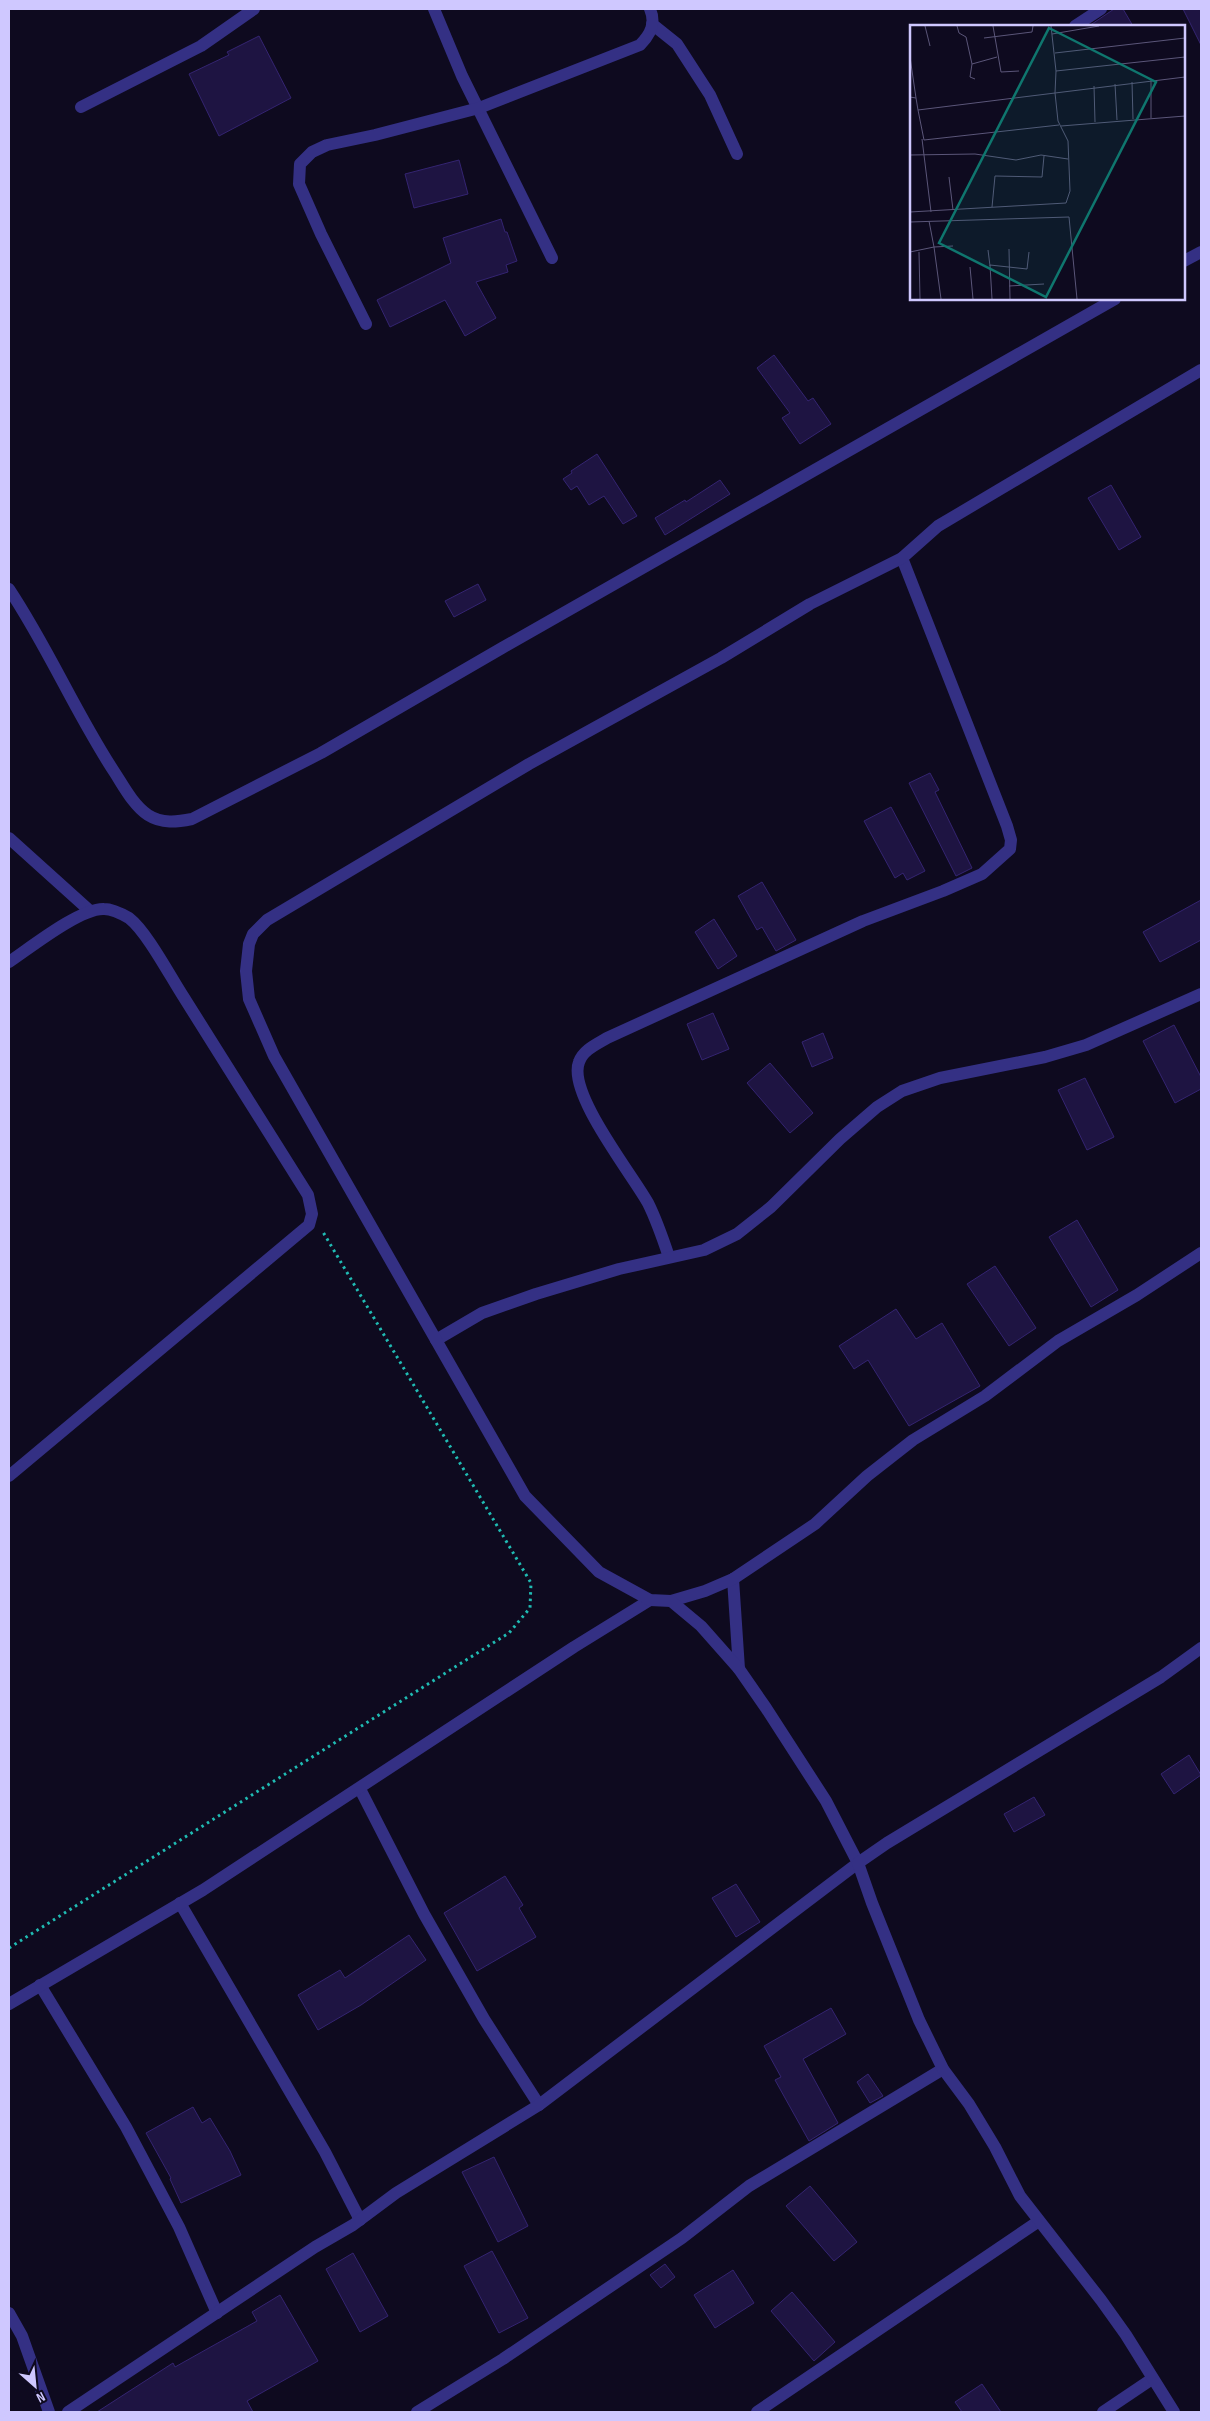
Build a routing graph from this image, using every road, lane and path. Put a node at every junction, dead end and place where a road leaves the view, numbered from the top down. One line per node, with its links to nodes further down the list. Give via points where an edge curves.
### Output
1 (254, 9): 7 (street, via 201,46)
2 (434, 9): 8 (street)
3 (650, 9): 5 (street)
4 (1101, 9): 6 (street)
5 (652, 24): 8 (street, via 652,31 640,45); 9 (street, via 677,44 710,95)
6 (1077, 25)
7 (81, 107)
8 (479, 108): 11 (street); 14 (street, via 327,145 312,152 300,164 299,184)
9 (737, 154)
10 (1201, 252): 12 (street)
11 (552, 258)
12 (1185, 260)
13 (1113, 300): 17 (street, via 321,754 192,819 170,823 148,815 130,795 90,736 35,628)
14 (366, 324)
15 (1201, 370): 16 (street, via 938,526)
16 (902, 558): 24 (street, via 1007,826 1010,849 982,874 862,921 607,1038 586,1052 579,1061 577,1072 580,1089 648,1202); 25 (street, via 810,604 721,658 529,764 331,881 268,920 253,934 246,971 255,1018)
17 (9, 590)
18 (9, 838): 19 (street)
19 (90, 911): 20 (street); 22 (street, via 104,909 129,919 152,947 308,1195)
20 (9, 962)
21 (1201, 994): 24 (street, via 1086,1045 1045,1057 940,1078 902,1091 877,1107 840,1139 771,1207 737,1234 704,1250)
22 (312, 1214): 26 (street, via 309,1225); 35 (path, via 531,1584 530,1608 509,1633)
23 (1201, 1253): 27 (street, via 1058,1341 985,1396 913,1440 867,1476 815,1524)
24 (669, 1257): 25 (street, via 618,1269 500,1306)
25 (436, 1340): 28 (street, via 525,1496 599,1572)
26 (9, 1476)
27 (733, 1579): 29 (street); 31 (street)
28 (650, 1600): 29 (street); 32 (street, via 574,1646)
29 (671, 1600): 31 (street, via 701,1626)
30 (1201, 1648): 33 (street, via 1161,1677)
31 (739, 1669): 33 (street, via 826,1801)
32 (360, 1789): 34 (street); 39 (street, via 424,1914 484,2019)
33 (858, 1863): 38 (street); 39 (street)
34 (180, 1904): 36 (street); 40 (street, via 325,2152)
35 (9, 1948)
36 (40, 1985): 37 (street); 43 (street, via 126,2127 180,2227)
37 (9, 2004)
38 (942, 2069): 41 (street, via 969,2104 1020,2196); 47 (street, via 749,2186 682,2238 503,2359)
39 (539, 2105): 40 (street, via 396,2193)
40 (360, 2220): 43 (street)
41 (1039, 2221): 44 (street, via 1101,2300); 48 (street)
42 (9, 2313): 45 (street, via 22,2336)
43 (217, 2313): 46 (street)
44 (1152, 2379): 49 (street); 50 (street)
45 (49, 2412)
46 (68, 2412)
47 (417, 2412)
48 (757, 2412)
49 (1103, 2412)
50 (1174, 2412)

